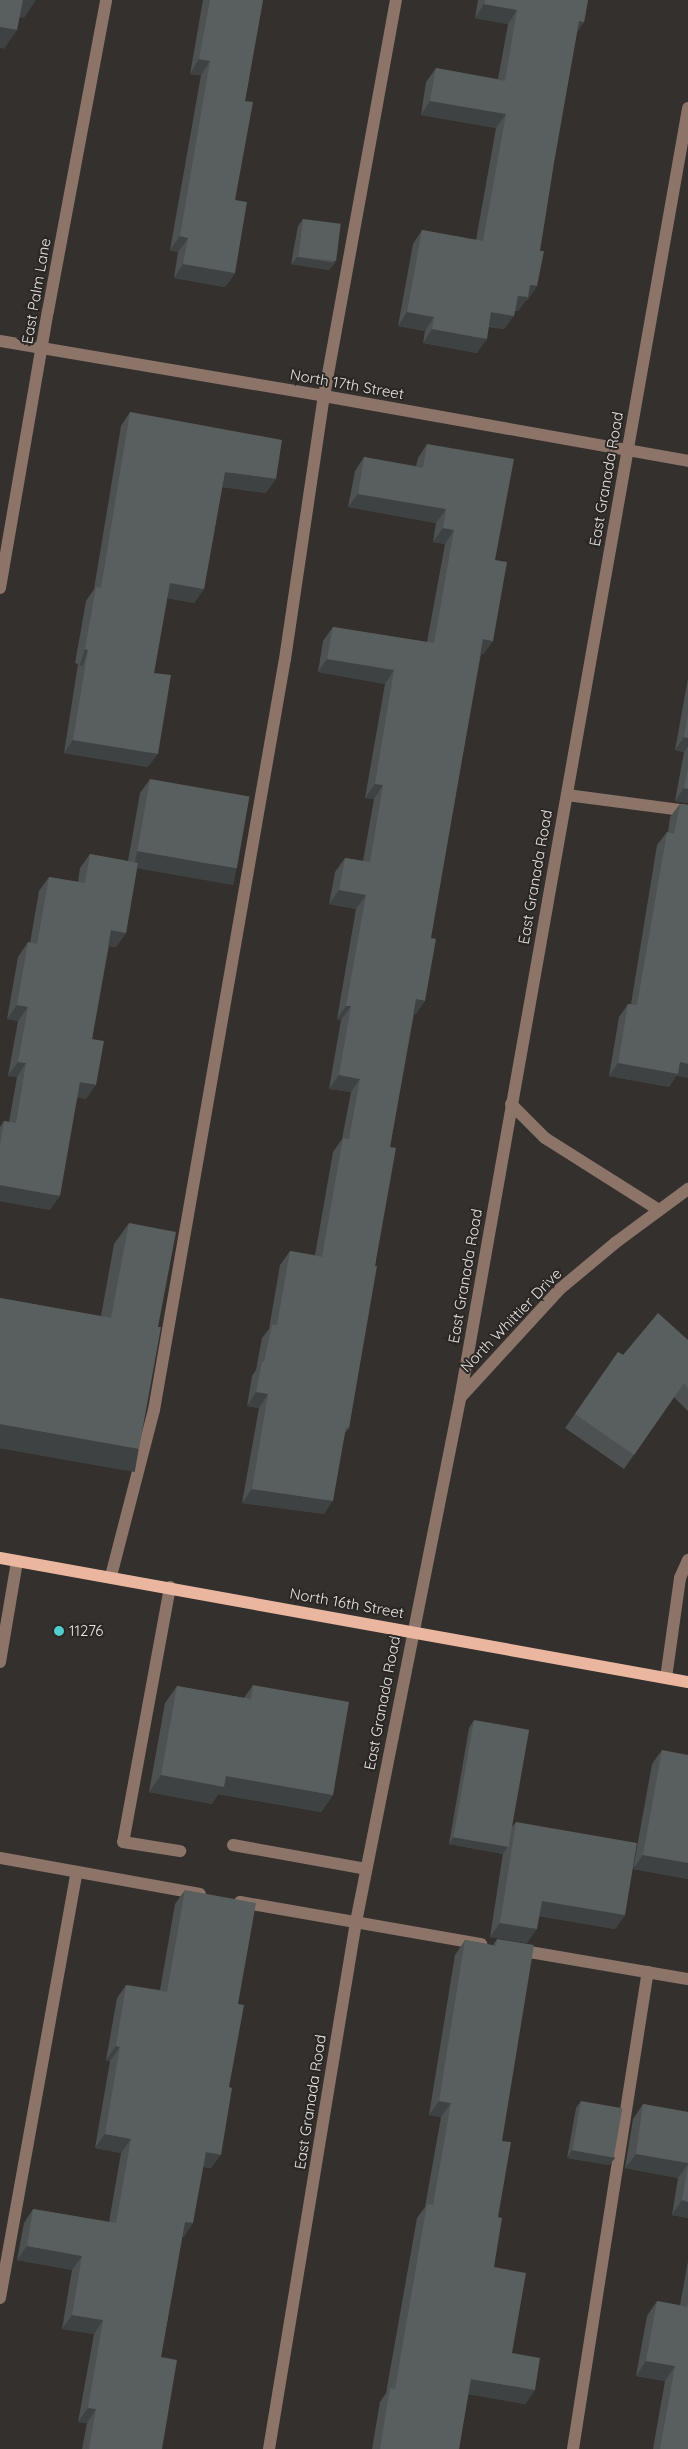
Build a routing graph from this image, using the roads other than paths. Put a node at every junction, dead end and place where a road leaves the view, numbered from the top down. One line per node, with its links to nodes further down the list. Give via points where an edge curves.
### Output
1 (106, 0): 5 (street, East Palm Lane)
2 (396, 0): 6 (street)
3 (688, 108): 7 (street, East Granada Road)
4 (0, 341): 5 (street, North 17th Street)
5 (42, 349): 6 (street, North 17th Street); 9 (street, East Palm Lane)
6 (324, 396): 7 (street, North 17th Street); 19 (street, via 283,668 154,1410)
7 (628, 450): 8 (street, North 17th Street); 10 (street, East Granada Road)
8 (688, 461)
9 (0, 588)
10 (567, 794): 11 (street); 12 (street, East Granada Road)
11 (688, 811)
12 (512, 1104): 14 (street, via 545,1138); 15 (street, East Granada Road)
13 (688, 1190): 14 (street, North Whittier Drive)
14 (659, 1210): 15 (street, North Whittier Drive, via 560,1289)
15 (460, 1399): 21 (street, East Granada Road)
16 (0, 1558): 18 (main road, North 16th Street)
17 (688, 1560): 23 (street, via 680,1578)
18 (17, 1561): 19 (main road, North 16th Street); 22 (street)
19 (111, 1576): 20 (main road, North 16th Street)
20 (170, 1588): 21 (main road, North 16th Street); 26 (street, via 123,1842)
21 (413, 1631): 23 (main road, North 16th Street); 28 (street, East Granada Road)
22 (0, 1662)
23 (666, 1678): 24 (main road, North 16th Street)
24 (688, 1682)
25 (233, 1845): 28 (street)
26 (180, 1851)
27 (0, 1858): 29 (street)
28 (366, 1869): 32 (street, East Granada Road)
29 (77, 1872): 30 (street); 35 (street)
30 (212, 1896)
31 (231, 1900): 32 (street)
32 (356, 1922): 33 (street); 36 (street, East Granada Road)
33 (648, 1972): 34 (street); 37 (street)
34 (688, 1979)
35 (0, 2298)
36 (269, 2449)
37 (573, 2449)

